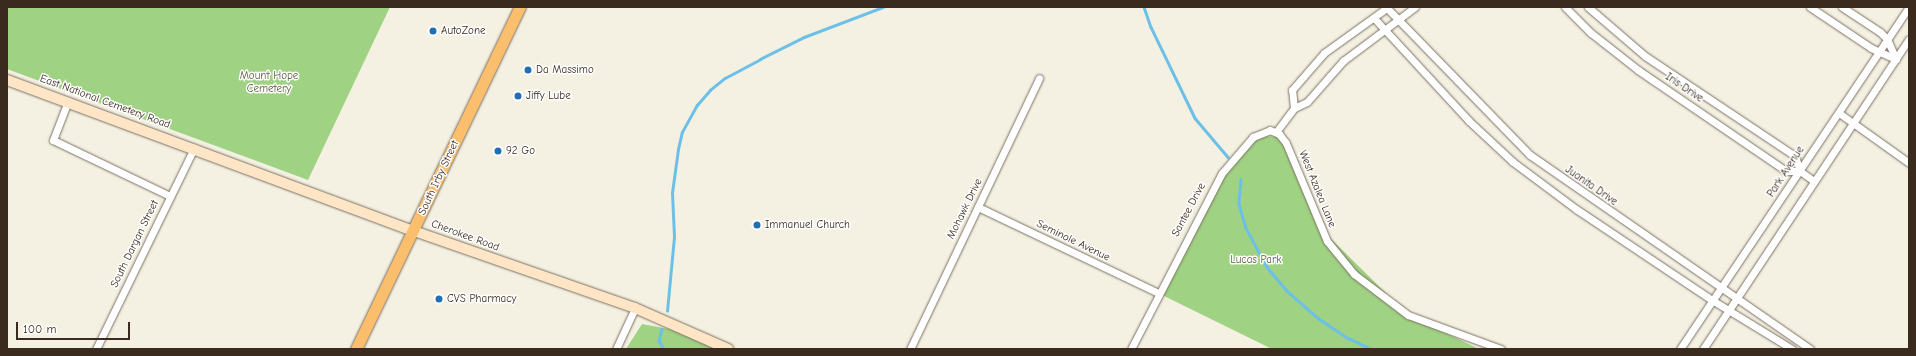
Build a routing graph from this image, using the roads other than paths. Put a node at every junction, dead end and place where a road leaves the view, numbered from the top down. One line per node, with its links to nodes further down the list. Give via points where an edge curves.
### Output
1 (520, 7): 29 (main road, South Irby Street)
2 (1415, 7): 10 (street)
3 (1566, 7): 25 (street, Iris Drive, via 1591,33 1638,70 1786,171)
4 (1588, 7): 25 (street, Iris Drive, via 1645,56 1795,156)
5 (1810, 7): 14 (street)
6 (1842, 7): 12 (street)
7 (1909, 7): 12 (street, Park Avenue)
8 (1387, 8): 9 (street); 10 (street, Juanita Drive)
9 (1374, 18): 11 (street); 19 (street, via 1324,53 1292,90)
10 (1399, 21): 11 (street); 30 (street, Juanita Drive, via 1530,155)
11 (1386, 30): 19 (street, via 1343,61 1307,102); 33 (street, via 1468,121 1513,162 1576,209)
12 (1887, 39): 14 (street, Park Avenue); 15 (street)
13 (1909, 39): 15 (street)
14 (1880, 52): 15 (street); 20 (street, Park Avenue)
15 (1896, 59): 21 (street)
16 (1039, 78): 28 (street, Mohawk Drive)
17 (7, 80): 18 (street, East National Cemetery Road)
18 (68, 101): 23 (street, East National Cemetery Road); 27 (street, via 54,140)
19 (1294, 108): 22 (street)
20 (1839, 114): 21 (street); 25 (street, Park Avenue)
21 (1853, 124): 24 (street); 26 (street)
22 (1276, 132): 31 (street, Santee Drive, via 1266,130 1253,137 1222,174); 42 (street, West Azalea Lane, via 1286,143 1327,241 1350,270 1408,315)
23 (194, 148): 27 (street, South Dargan Street); 29 (street, Cherokee Road)
24 (1909, 163)
25 (1800, 171): 26 (street, Iris Drive); 30 (street, Park Avenue)
26 (1814, 181): 32 (street)
27 (170, 196): 36 (street, South Dargan Street)
28 (978, 208): 31 (street, Seminole Avenue); 40 (street, Mohawk Drive)
29 (414, 231): 34 (street, Cherokee Road); 37 (main road, South Irby Street)
30 (1721, 287): 32 (street, Juanita Drive); 33 (street, Park Avenue)
31 (1158, 293): 41 (street, Santee Drive)
32 (1736, 299): 35 (street); 46 (street, Juanita Drive)
33 (1712, 300): 35 (street); 43 (street, Park Avenue)
34 (635, 308): 38 (street); 39 (street, Cherokee Road)
35 (1730, 309): 44 (street); 45 (street)
36 (96, 349)
37 (356, 349)
38 (616, 349)
39 (728, 349)
40 (910, 349)
41 (1131, 349)
42 (1501, 349)
43 (1680, 349)
44 (1703, 349)
45 (1792, 349)
46 (1810, 349)

